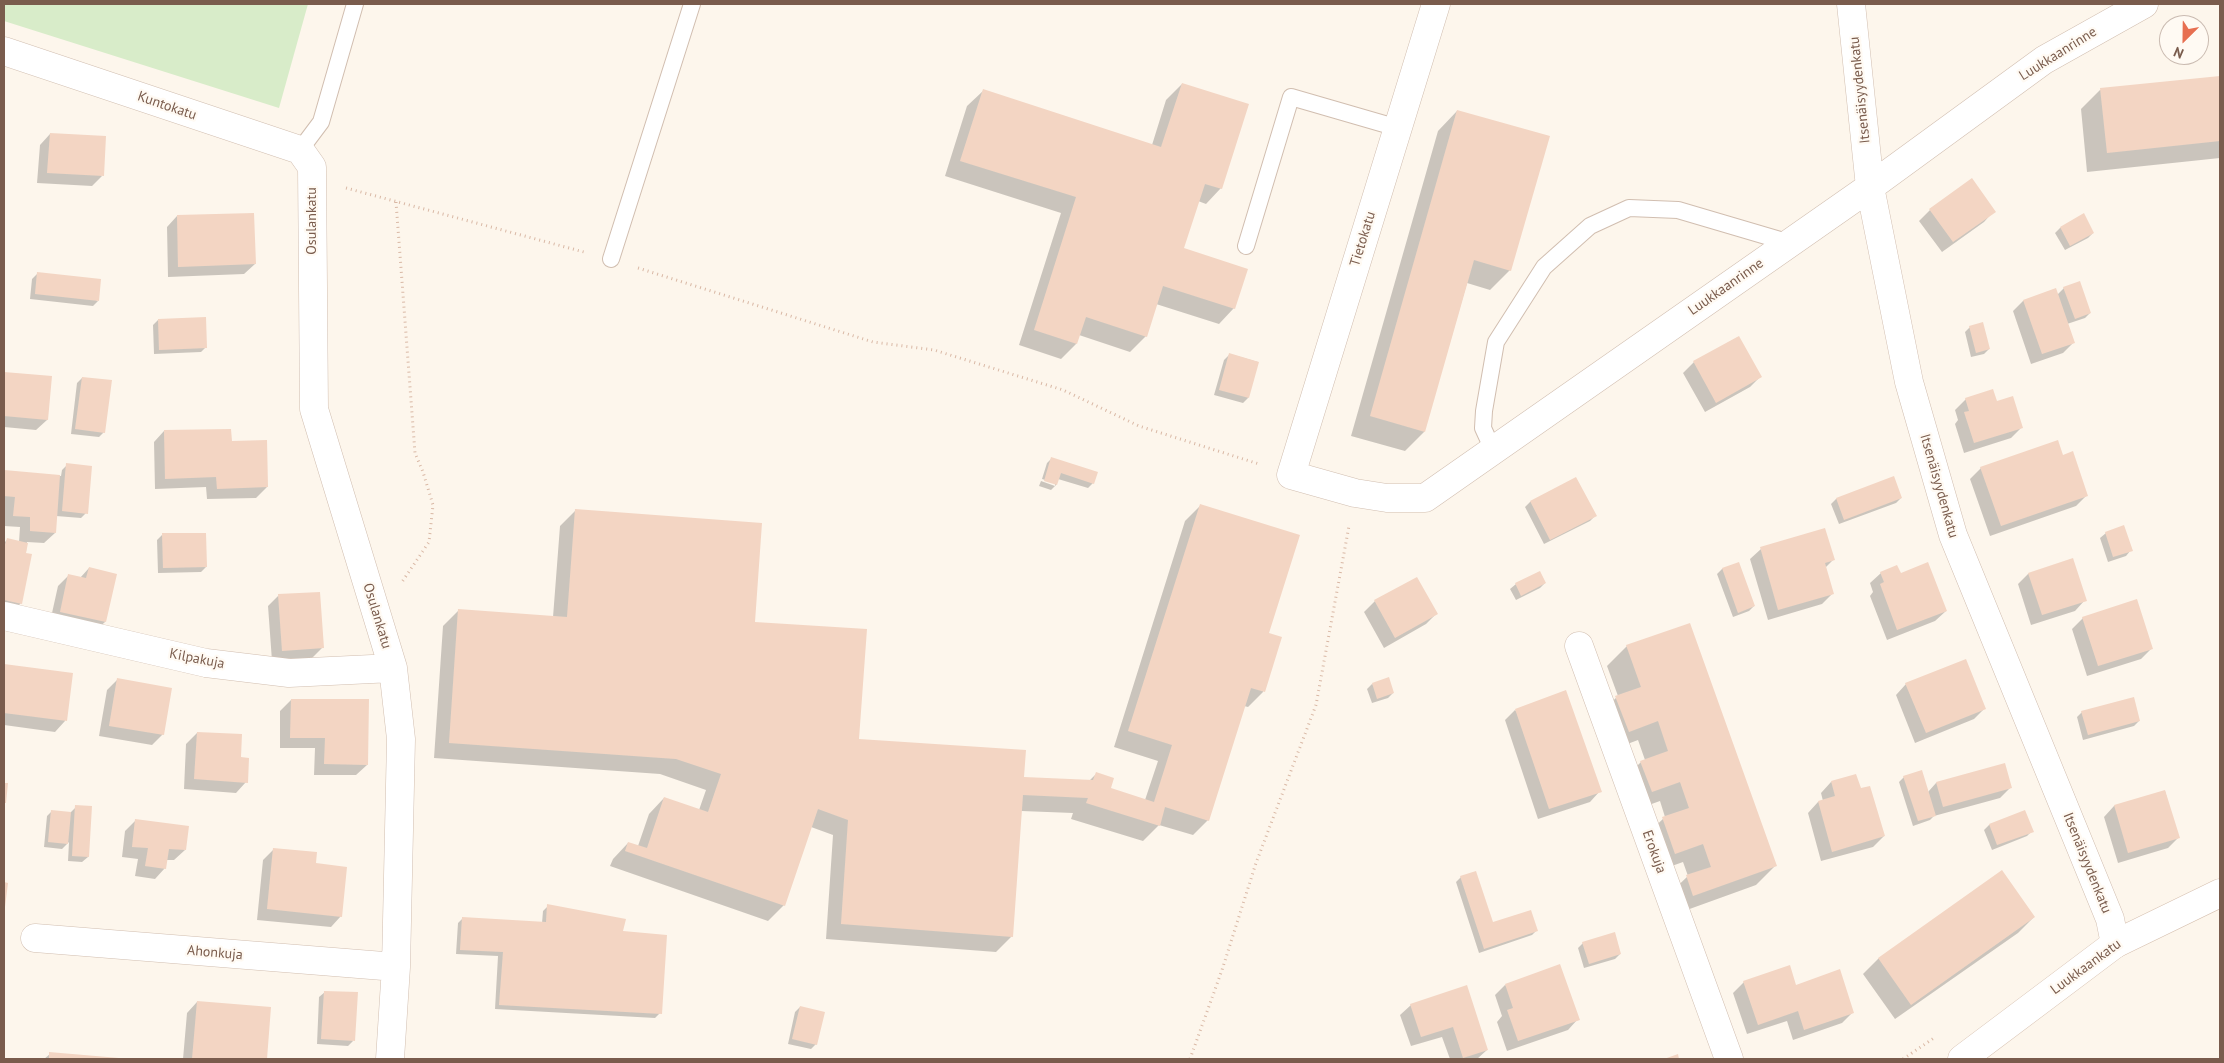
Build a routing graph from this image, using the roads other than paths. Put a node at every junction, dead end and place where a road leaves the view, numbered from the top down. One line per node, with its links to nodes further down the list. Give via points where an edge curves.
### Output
1 (355, 4): 8 (lane, via 321,122)
2 (692, 4): 12 (lane)
3 (1436, 4): 7 (street, Tietokatu)
4 (1851, 4): 9 (street, Itsenäisyydenkatu)
5 (2144, 4): 9 (street, Luukkaanrinne, via 2044,60)
6 (4, 51): 8 (street, Kuntokatu)
7 (1398, 128): 11 (lane, via 1291,97); 14 (street, Tietokatu)
8 (300, 150): 17 (street, Osulankatu, via 312,167 314,409)
9 (1870, 187): 10 (street, Luukkaanrinne); 20 (street, Itsenäisyydenkatu, via 1909,382 1953,535 2106,910)
10 (1790, 243): 13 (street, Luukkaanrinne); 13 (lane, via 1678,210 1630,208 1590,226 1544,267 1496,342 1483,428)
11 (1246, 246)
12 (611, 259)
13 (1493, 450): 14 (street, Luukkaanrinne, via 1424,498 1355,494)
14 (1291, 474)
15 (4, 616): 17 (street, Kilpakuja, via 206,662 289,673)
16 (1579, 646): 23 (street, Erokuja)
17 (393, 668): 21 (street, Osulankatu, via 401,739)
18 (2220, 893): 20 (street, Luukkaankatu)
19 (35, 938): 21 (street, Ahonkuja)
20 (2116, 944): 24 (street, Luukkaankatu)
21 (396, 967): 22 (street, Osulankatu)
22 (390, 1059)
23 (1729, 1059)
24 (1962, 1059)

